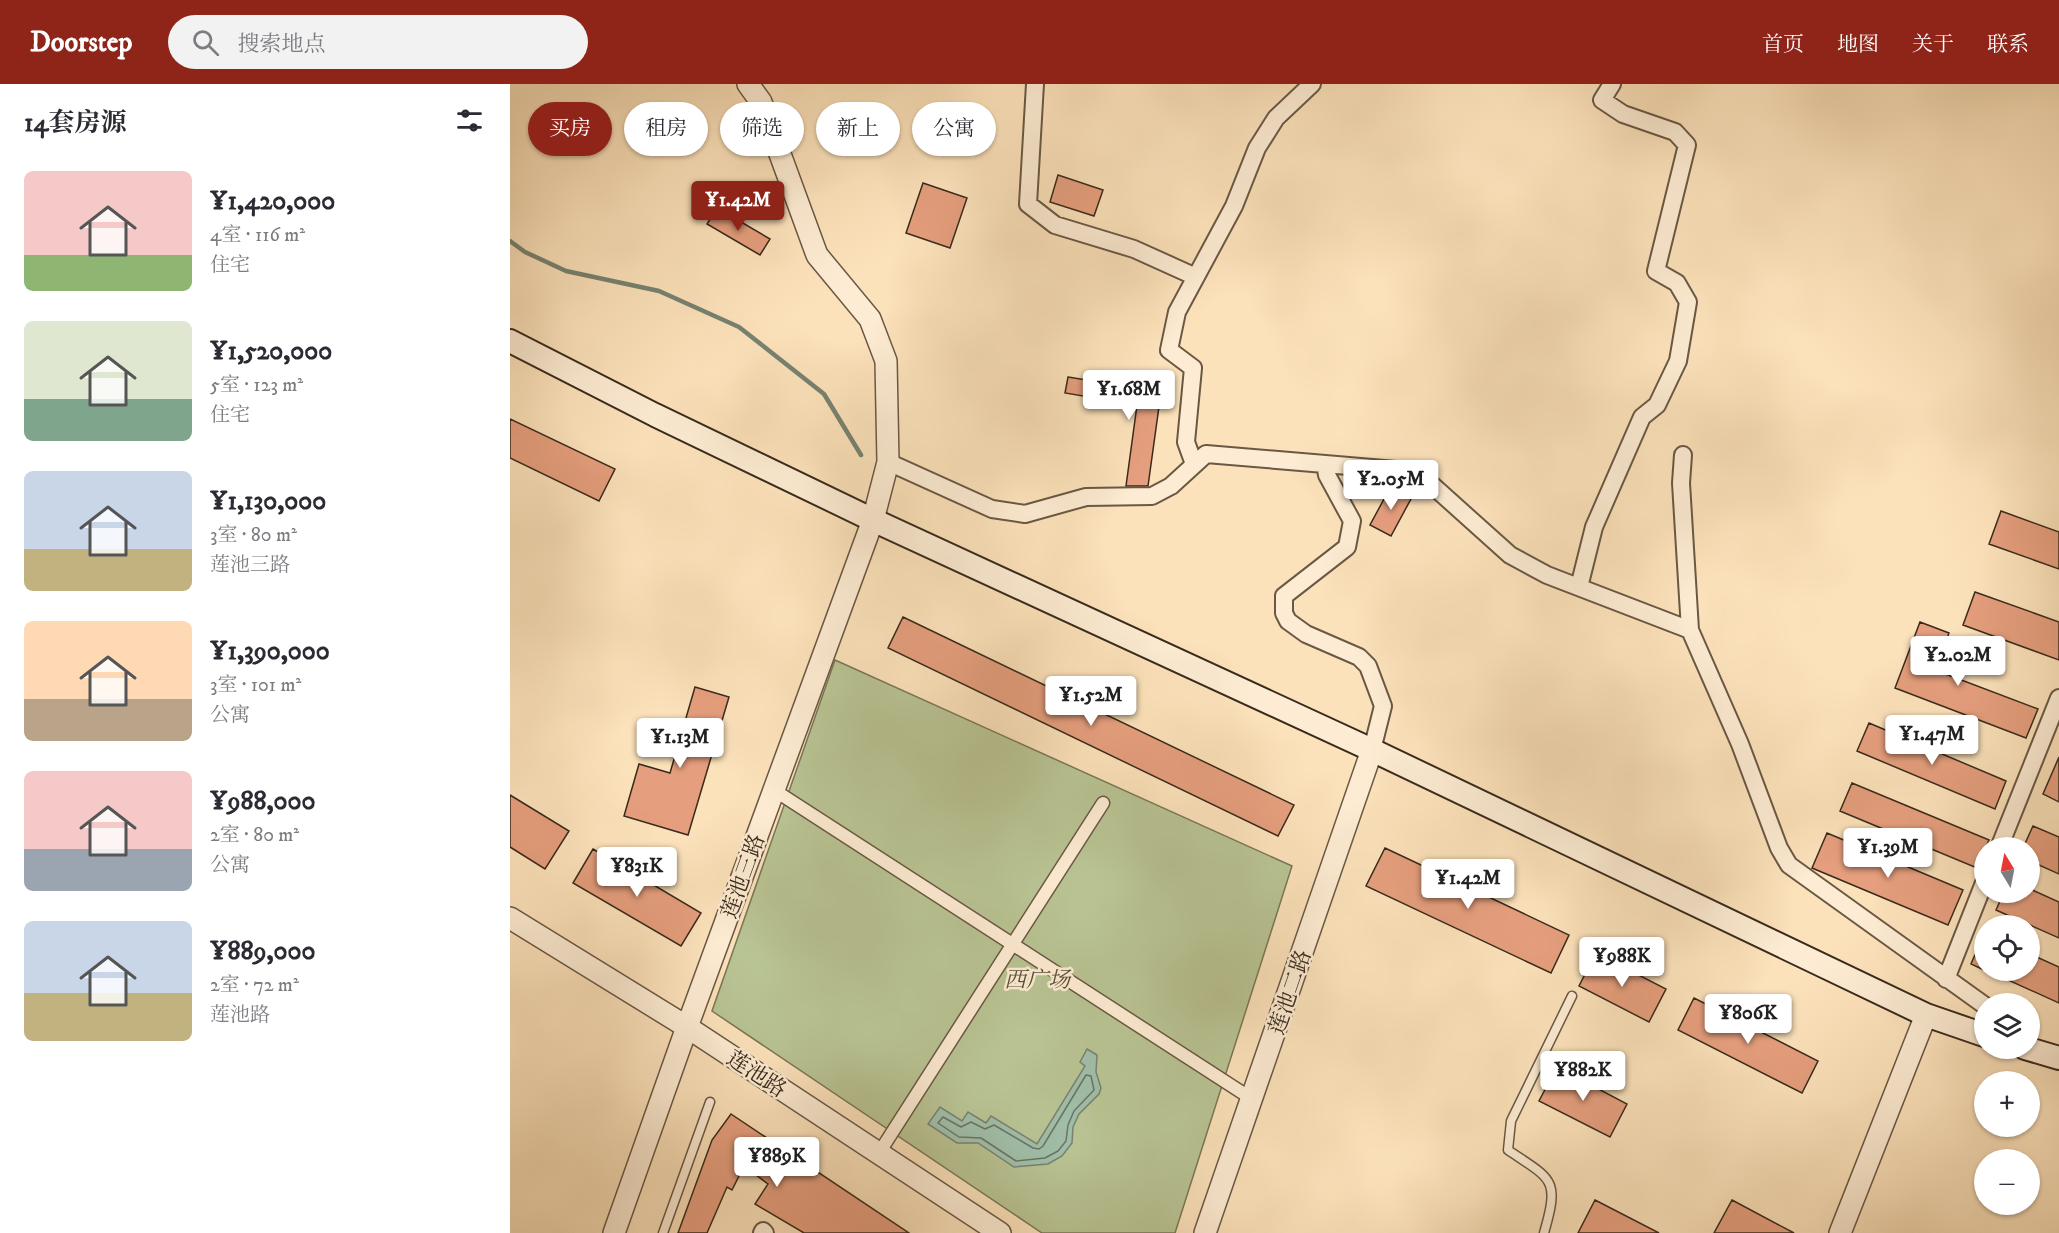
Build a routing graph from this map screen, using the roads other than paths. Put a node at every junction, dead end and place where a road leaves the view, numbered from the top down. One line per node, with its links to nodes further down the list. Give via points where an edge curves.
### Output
1 (748, 84): 8 (street, 莲池三路, via 761,102 817,255 870,319 886,361)
2 (1035, 84): 5 (street, via 1028,204 1055,225 1134,249)
3 (1312, 84): 5 (street, via 1276,118 1257,148 1234,206)
4 (1612, 84): 12 (street, via 1602,100 1623,114 1675,132 1687,145 1656,271 1677,283 1688,302 1678,361 1657,405 1642,417 1594,527)
5 (1196, 277): 9 (street, via 1177,312 1169,350 1192,368 1186,442)
6 (510, 341): 11 (main road)
7 (1683, 455): 13 (street, via 1681,483)
8 (888, 462): 9 (street, via 992,509 1025,514 1086,497 1152,496 1171,486); 11 (street, 莲池三路)
9 (1194, 464): 10 (street, via 1206,454)
10 (1325, 464): 12 (street, via 1396,470 1432,485 1510,555); 15 (street, via 1352,521 1347,547 1284,596 1284,613 1288,621 1306,634 1359,657 1368,666 1383,705)
11 (873, 520): 15 (main road); 16 (street, 莲池三路)
12 (1579, 587): 13 (street)
13 (1690, 630): 22 (street, via 1789,865)
14 (2059, 698): 18 (street)
15 (1372, 750): 25 (main road); 30 (street, 莲池二路)
16 (774, 790): 21 (street); 26 (street, 莲池三路)
17 (1103, 803): 21 (street)
18 (2003, 837)
19 (1976, 903): 22 (street)
20 (510, 918): 26 (street, 莲池路)
21 (1013, 945): 30 (street); 32 (street)
22 (1946, 978): 24 (street)
23 (1572, 996): 37 (lane, via 1511,1121 1508,1150 1551,1183 1553,1203)
24 (1974, 998)
25 (1926, 1015): 27 (main road); 38 (street)
26 (687, 1027): 32 (street, 莲池路); 33 (street, 莲池三路)
27 (1974, 1032)
28 (2040, 1053): 29 (main road)
29 (2059, 1058)
30 (1252, 1098): 36 (street, 莲池二路)
31 (710, 1102): 34 (lane)
32 (879, 1153): 35 (street, 莲池路)
33 (614, 1233)
34 (663, 1233)
35 (1000, 1233)
36 (1205, 1233)
37 (1544, 1233)
38 (1840, 1233)

